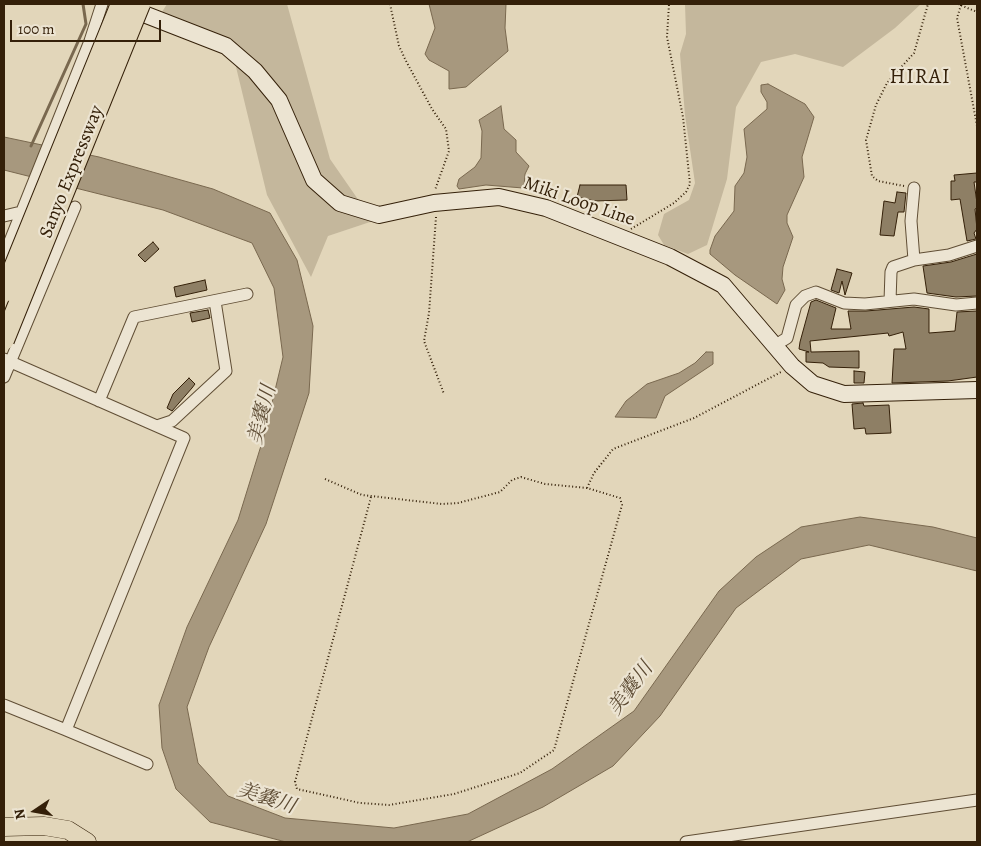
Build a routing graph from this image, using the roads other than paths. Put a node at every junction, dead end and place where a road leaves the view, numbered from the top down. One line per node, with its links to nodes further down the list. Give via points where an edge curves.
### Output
1 (102, 4): 6 (street, via 56,130)
2 (120, 4): 11 (highway, Sanyo Expressway, bridge); 17 (main road, Miki Loop Line, via 226,46 255,71 280,100 314,180 340,203 379,215 434,203 499,196 546,208 670,257 723,285)
3 (140, 4): 16 (highway, Sanyo Expressway, bridge)
4 (914, 188): 10 (street, via 911,221)
5 (75, 207): 18 (street)
6 (21, 212): 7 (street); 9 (street)
7 (4, 216)
8 (977, 246): 10 (street, via 949,255)
9 (4, 256)
10 (914, 260): 14 (street, via 893,267)
11 (4, 292)
12 (247, 294): 13 (street)
13 (215, 301): 21 (street, via 134,317); 22 (street, via 226,371 172,421)
14 (890, 301): 15 (street, via 914,299 956,305); 17 (street, via 844,303 816,292 805,296 796,305 787,338)
15 (977, 303)
16 (4, 340)
17 (774, 346): 20 (main road, Miki Loop Line, via 813,384 844,394)
18 (7, 360): 19 (street); 21 (street)
19 (4, 377)
20 (977, 390)
21 (99, 401): 22 (street)
22 (157, 426): 24 (street, via 184,438)
23 (4, 705): 24 (street)
24 (66, 730): 25 (street)
25 (147, 764)
26 (977, 800): 28 (street)
27 (4, 827): 29 (main road, via 44,826 68,830)
28 (714, 840): 30 (street)
29 (87, 842)
30 (686, 842)

